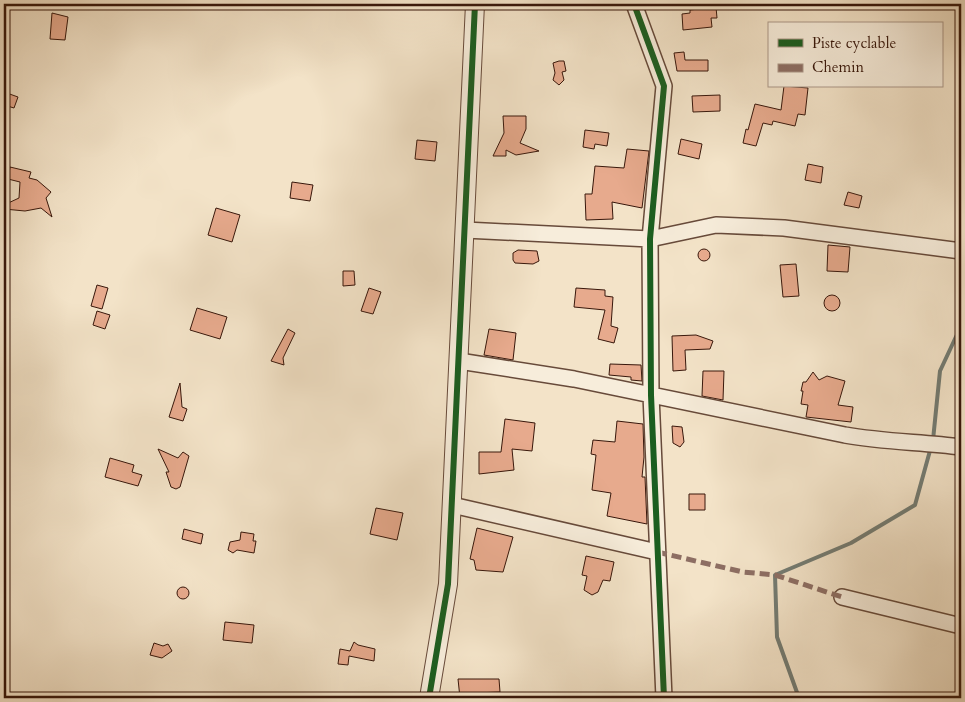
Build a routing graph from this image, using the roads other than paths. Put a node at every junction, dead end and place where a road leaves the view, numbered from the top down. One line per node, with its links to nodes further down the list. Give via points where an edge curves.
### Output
1 (475, 4): 3 (street)
2 (634, 4): 4 (street, via 664,86)
3 (465, 230): 4 (street); 6 (street)
4 (650, 240): 5 (street, via 716,226 736,226 784,228); 7 (street)
5 (961, 251)
6 (459, 360): 7 (street); 9 (street)
7 (652, 396): 8 (street, via 881,441); 10 (street)
8 (961, 447)
9 (452, 505): 10 (street); 13 (street, via 448,584)
10 (657, 552): 14 (street)
11 (842, 597): 12 (street)
12 (961, 626)
13 (429, 698)
14 (664, 698)

